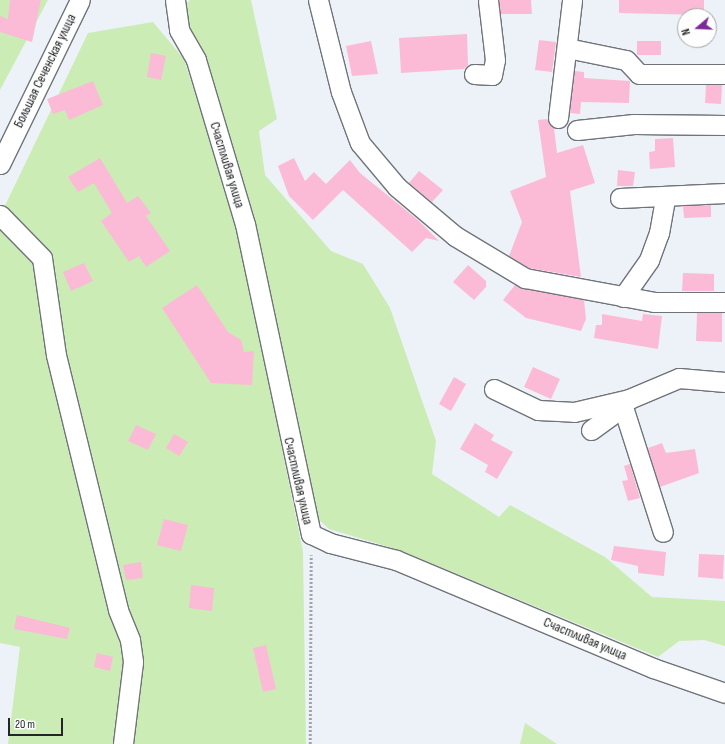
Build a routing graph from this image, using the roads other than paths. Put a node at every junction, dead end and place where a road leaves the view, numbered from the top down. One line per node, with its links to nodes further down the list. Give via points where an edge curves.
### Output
1 (80, 0): 12 (street, Большая Сеченская улица)
2 (175, 0): 24 (street, Счастливая улица, via 179,30 196,60 245,224 311,534 330,543 396,560 653,668)
3 (318, 0): 17 (street, via 341,92 360,143 398,186 455,236 525,278)
4 (488, 0): 7 (street, via 495,60 492,75)
5 (572, 0): 6 (street)
6 (567, 48): 8 (street, via 626,60 639,74); 9 (street)
7 (474, 74)
8 (725, 74)
9 (558, 118)
10 (725, 125): 11 (street, via 634,124)
11 (577, 130)
12 (0, 164)
13 (725, 193): 15 (street)
14 (620, 198): 15 (street)
15 (665, 198): 17 (street, via 659,233 649,260)
16 (0, 215): 25 (street, via 42,258 56,355 118,610 130,640 133,662)
17 (623, 296): 18 (street, via 654,302)
18 (725, 302)
19 (725, 382): 21 (street, via 679,378)
20 (494, 389): 21 (street, via 514,402 538,410 566,412)
21 (626, 403): 22 (street); 23 (street)
22 (591, 430)
23 (664, 532)
24 (725, 693)
25 (123, 744)

